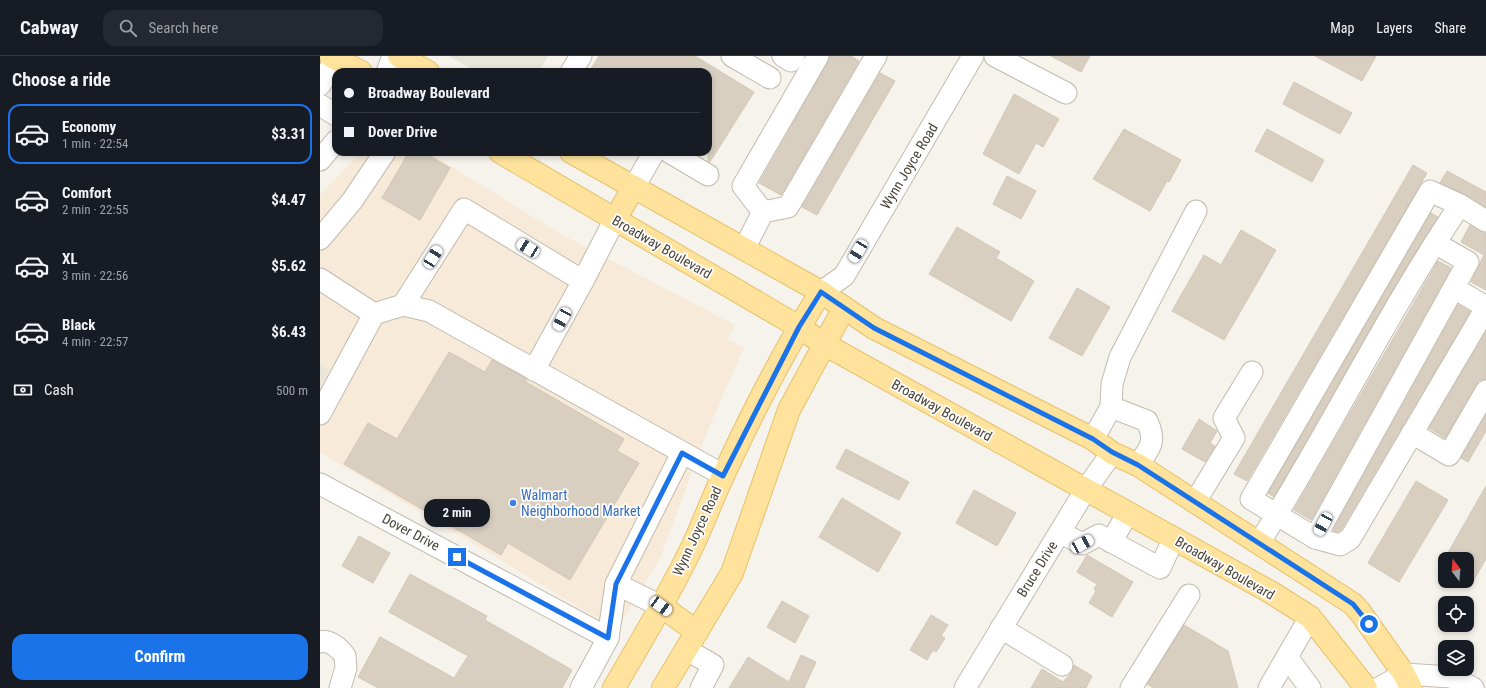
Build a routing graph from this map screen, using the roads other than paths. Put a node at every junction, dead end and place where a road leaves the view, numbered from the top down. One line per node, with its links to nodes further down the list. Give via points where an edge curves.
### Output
1 (393, 56): 13 (street)
2 (400, 56): 14 (main road)
3 (581, 56): 15 (street)
4 (732, 56): 16 (street)
5 (783, 56): 6 (street, via 791,61)
6 (794, 56)
7 (818, 56): 32 (street, via 743,186)
8 (876, 56): 32 (street, via 788,207)
9 (973, 56): 38 (street, Wynn Joyce Road)
10 (995, 56): 18 (street)
11 (334, 57): 12 (main road); 17 (street)
12 (354, 68)
13 (388, 68)
14 (421, 68)
15 (574, 68)
16 (770, 78)
17 (320, 85)
18 (1066, 93)
19 (320, 105): 20 (street)
20 (332, 112)
21 (332, 145): 27 (street)
22 (382, 156): 35 (street, via 352,201)
23 (507, 156): 33 (main road, Broadway Boulevard)
24 (578, 156): 29 (main road)
25 (652, 156): 29 (street)
26 (676, 156): 28 (street)
27 (320, 160)
28 (708, 175)
29 (634, 187): 33 (main road); 37 (main road)
30 (1460, 205): 34 (street); 36 (street); 64 (street, via 1430,191 1251,499)
31 (1196, 211): 52 (street, via 1120,357 1112,384)
32 (764, 212): 37 (street)
33 (615, 219): 40 (street); 47 (main road, Broadway Boulevard)
34 (1486, 221)
35 (320, 239)
36 (1435, 243): 41 (street, via 1468,262); 64 (street)
37 (744, 249): 42 (main road)
38 (844, 276): 42 (street, Wynn Joyce Road); 45 (street)
39 (320, 279): 46 (street)
40 (583, 281): 43 (street, via 464,209); 49 (street)
41 (1454, 288): 44 (street); 67 (street)
42 (821, 292): 45 (main road); 47 (main road, Wynn Joyce Road)
43 (403, 305): 46 (street); 49 (street, via 429,311)
44 (1486, 307): 54 (street)
45 (844, 308): 48 (main road); 55 (main road, via 874,328)
46 (374, 314): 53 (street)
47 (799, 327): 48 (main road, Broadway Boulevard); 59 (main road, Wynn Joyce Road)
48 (824, 344): 61 (main road, Broadway Boulevard); 75 (main road, via 789,410 732,573)
49 (534, 370): 57 (street)
50 (1252, 372): 62 (street, via 1224,418 1234,438)
51 (1486, 391): 54 (street, via 1449,455)
52 (1111, 407): 55 (street); 58 (street, via 1147,421 1152,432 1152,445)
53 (320, 414)
54 (1412, 433): 67 (street, via 1350,539 1340,546)
55 (1093, 439): 56 (main road)
56 (1112, 452): 58 (main road); 61 (street, Bruce Drive)
57 (682, 453): 59 (street); 70 (street)
58 (1138, 465): 62 (main road)
59 (723, 476): 72 (main road, Wynn Joyce Road, via 693,546)
60 (320, 484): 76 (street, Dover Drive)
61 (1086, 489): 63 (main road, Broadway Boulevard); 65 (street, Bruce Drive)
62 (1195, 502): 69 (main road)
63 (1128, 513): 66 (main road, Broadway Boulevard); 68 (street)
64 (1277, 514): 67 (street); 69 (street)
65 (1060, 532): 68 (street, via 1082,544 1099,535); 74 (street, Bruce Drive)
66 (1174, 538): 68 (street, via 1160,568); 73 (main road, Broadway Boulevard)
67 (1315, 538)
68 (1111, 542)
69 (1259, 543): 81 (main road, via 1353,604)
70 (616, 584): 72 (street); 76 (street)
71 (1189, 595): 88 (street)
72 (661, 606): 75 (main road); 84 (main road, Wynn Joyce Road)
73 (1310, 617): 79 (street); 91 (main road, Broadway Boulevard)
74 (1001, 628): 80 (street); 87 (street, Bruce Drive)
75 (698, 632): 78 (main road)
76 (608, 638): 83 (street)
77 (320, 642): 82 (street, via 332,644 345,656 346,668)
78 (686, 650): 85 (main road); 86 (street, via 713,665)
79 (1287, 657): 89 (street); 90 (street)
80 (1062, 665)
81 (1408, 681): 92 (street); 93 (street, via 1451,677)
82 (340, 688)
83 (581, 688)
84 (614, 688)
85 (663, 688)
86 (701, 688)
87 (965, 688)
88 (1131, 688)
89 (1269, 688)
90 (1310, 688)
91 (1366, 688)
92 (1378, 688)
93 (1473, 688)

